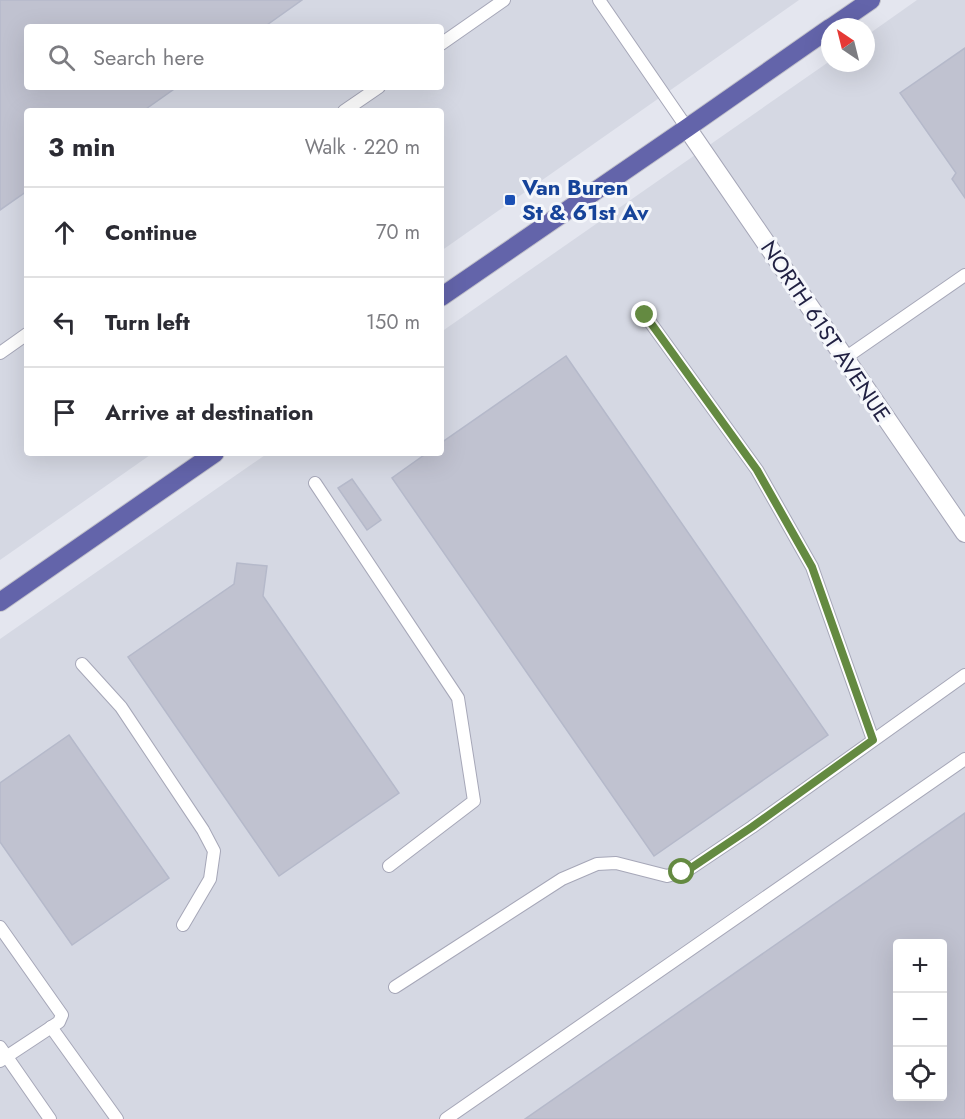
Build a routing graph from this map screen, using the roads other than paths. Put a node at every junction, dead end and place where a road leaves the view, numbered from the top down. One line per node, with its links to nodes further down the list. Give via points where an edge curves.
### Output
1 (504, 0): 6 (lane)
2 (599, 0): 9 (lane)
3 (870, 0): 4 (main road)
4 (845, 18)
5 (821, 35): 9 (main road)
6 (444, 42)
7 (375, 90): 8 (lane)
8 (348, 108)
9 (687, 128): 11 (main road); 15 (street, NORTH 61ST AVENUE)
10 (965, 275): 15 (lane)
11 (444, 295)
12 (645, 315): 22 (lane, via 757,470 812,567)
13 (24, 336): 14 (lane)
14 (0, 353)
15 (845, 358): 18 (street, NORTH 61ST AVENUE)
16 (212, 456): 19 (main road)
17 (315, 483): 24 (lane, via 458,698 474,801)
18 (965, 533)
19 (0, 602)
20 (82, 664): 25 (lane, via 121,707 214,851 210,879)
21 (965, 675): 22 (lane)
22 (873, 740): 27 (lane, via 688,870 667,876 616,863 597,864 562,879)
23 (965, 759): 32 (lane)
24 (389, 866)
25 (183, 925)
26 (0, 927): 28 (lane, via 62,1015)
27 (395, 987)
28 (51, 1027): 29 (lane); 31 (lane)
29 (2, 1055): 30 (lane)
30 (50, 1119)
31 (117, 1119)
32 (446, 1119)

